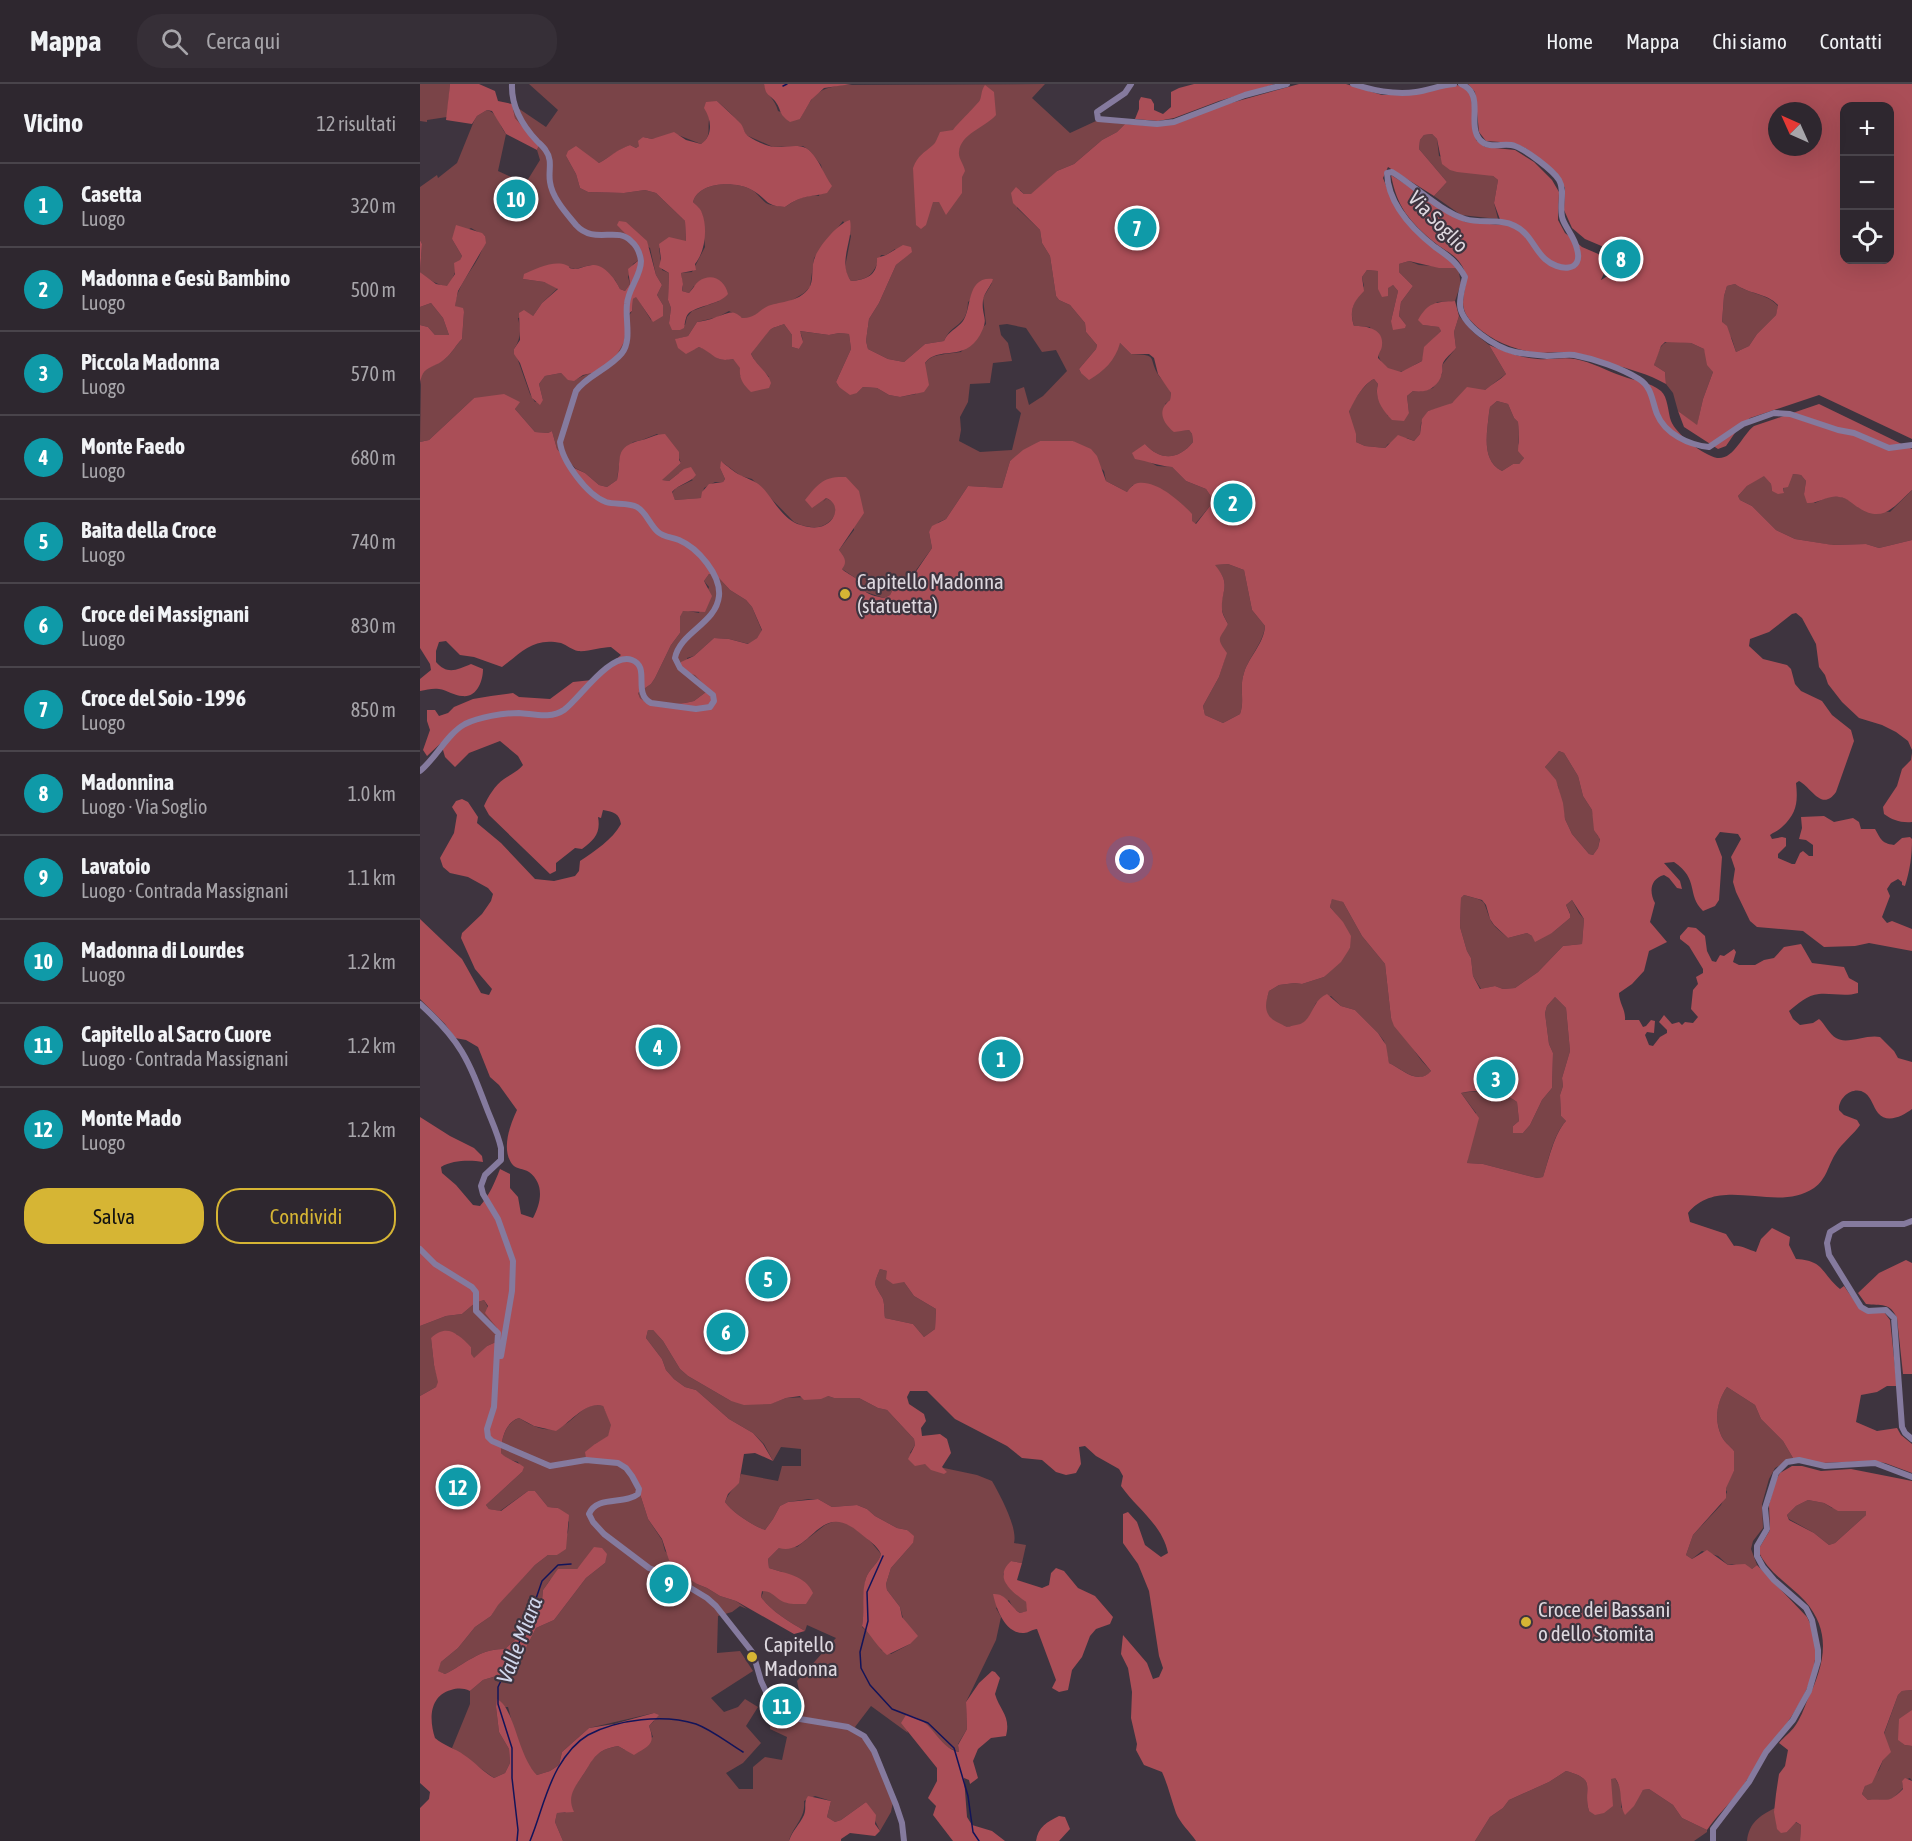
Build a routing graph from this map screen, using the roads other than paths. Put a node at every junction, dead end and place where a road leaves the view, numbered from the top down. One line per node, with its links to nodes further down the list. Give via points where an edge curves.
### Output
1 (512, 84): 8 (street, via 522,124 547,152 554,193 578,227 592,235 623,236 638,250 641,265 626,306 626,344 606,369 579,386 560,442 561,450 592,493 603,501 639,508 658,532 680,541 714,572 718,603 708,619 681,644 675,658 680,668 713,695 714,701 710,707 696,709 651,703 642,693 639,665 632,660 620,660 555,714 517,713 462,725)
2 (1131, 84): 3 (street, via 1125,93 1097,112 1098,118 1174,122)
3 (1287, 84)
4 (1353, 84): 5 (street, via 1391,93)
5 (1454, 84)
6 (1461, 84): 7 (street, Via Soglio, via 1468,87 1474,98 1481,142 1514,145 1559,180 1562,218 1579,258 1570,268 1552,265 1517,227 1463,218 1392,172 1387,173 1388,186 1399,210 1460,267 1465,277 1462,314 1493,344 1514,352 1573,355 1639,379 1651,392 1661,421 1695,445 1709,447 1743,424 1774,413 1854,433 1889,448)
7 (1912, 445)
8 (420, 771)
9 (420, 1004): 12 (street, via 463,1052 501,1148 500,1162 485,1175 481,1186 513,1261 512,1291)
10 (1912, 1221): 13 (street, via 1840,1224 1830,1232 1827,1243 1830,1258 1861,1307 1868,1311 1886,1310 1894,1318 1903,1430)
11 (420, 1249): 12 (street, via 476,1292 476,1311 498,1334)
12 (498, 1358): 15 (street, via 494,1407 487,1429 490,1439 548,1466 586,1460 624,1467 638,1486 638,1494 598,1505 590,1510 590,1518 648,1568 707,1598 723,1614 753,1653 764,1688 778,1709 801,1719 848,1727 864,1736 896,1805)
13 (1912, 1439)
14 (1912, 1477): 16 (street, via 1875,1463 1825,1466 1798,1460 1784,1464 1776,1473 1765,1512 1767,1529 1757,1556 1769,1574 1806,1608 1819,1655 1807,1694 1791,1723 1770,1746 1749,1782 1713,1829)
15 (904, 1841)
16 (1713, 1841)

